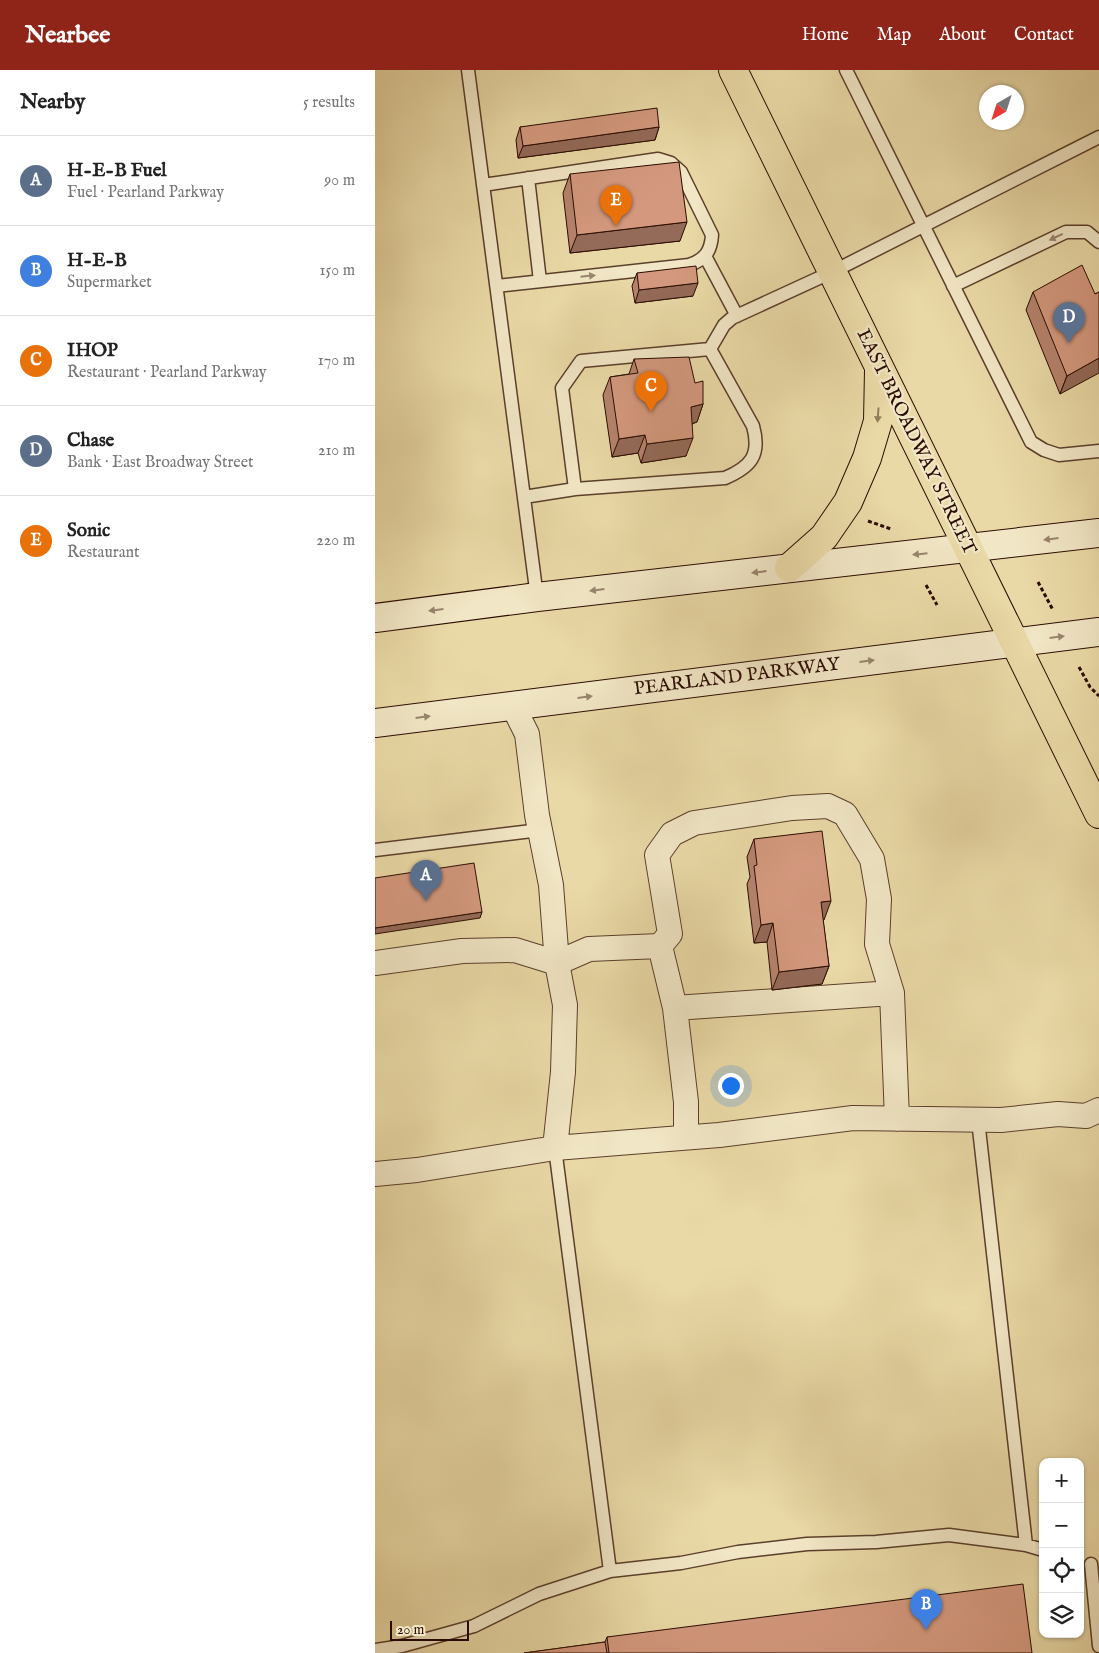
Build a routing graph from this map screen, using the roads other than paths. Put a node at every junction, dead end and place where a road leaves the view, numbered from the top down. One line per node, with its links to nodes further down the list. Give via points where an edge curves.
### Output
1 (468, 70): 6 (lane)
2 (733, 70): 10 (main road, EAST BROADWAY STREET)
3 (846, 70): 7 (lane)
4 (1099, 137): 7 (lane)
5 (529, 178): 6 (lane); 9 (lane, via 658,159 671,163 681,172 712,235 711,247); 11 (lane)
6 (483, 185): 12 (lane)
7 (924, 226): 10 (lane); 13 (lane)
8 (1099, 242): 13 (lane, one-way to 13, via 1087,232 1066,232)
9 (705, 256): 11 (lane, one-way to 9, via 679,266 696,263); 14 (lane)
10 (833, 272): 14 (lane); 16 (main road, EAST BROADWAY STREET)
11 (540, 281): 12 (lane)
12 (497, 286): 19 (lane)
13 (953, 286): 17 (lane, via 1031,442 1059,455)
14 (737, 316): 15 (lane, via 724,325)
15 (710, 349): 18 (lane, via 581,361 563,388); 18 (lane, via 753,426 756,447 751,461 741,472 725,478)
16 (879, 366): 21 (main road, EAST BROADWAY STREET); 22 (main road, one-way to 22, via 878,421 867,458 848,502 824,537)
17 (1099, 451)
18 (575, 489): 19 (lane)
19 (525, 498): 23 (lane)
20 (1099, 533): 21 (main road, one-way to 21)
21 (969, 549): 22 (main road, one-way to 22); 26 (main road, EAST BROADWAY STREET)
22 (789, 568): 23 (main road, one-way to 23)
23 (537, 597): 24 (main road, one-way to 24)
24 (378, 619)
25 (1099, 632): 26 (main road, PEARLAND PARKWAY, one-way to 25)
26 (1015, 642): 27 (main road, PEARLAND PARKWAY, one-way to 26); 29 (main road, EAST BROADWAY STREET)
27 (513, 706): 28 (main road, PEARLAND PARKWAY, one-way to 27); 30 (street, via 527,734)
28 (375, 723)
29 (1099, 814)
30 (540, 830): 31 (lane); 33 (street, via 551,885)
31 (375, 850)
32 (659, 946): 33 (street, via 589,949); 35 (street, via 670,934 657,856 672,834 694,823 792,808 828,806 845,814 872,859 879,899 877,944); 36 (street)
33 (557, 962): 34 (street, via 515,950 462,951); 41 (street, via 565,1006 563,1072)
34 (375, 963)
35 (892, 994): 36 (street); 38 (street)
36 (675, 1008): 40 (street, via 686,1102)
37 (1099, 1110): 39 (street, via 1086,1116 1058,1114)
38 (897, 1119): 39 (street); 40 (street, via 853,1118)
39 (978, 1120): 43 (lane)
40 (686, 1137): 41 (street)
41 (555, 1148): 42 (street); 46 (lane)
42 (375, 1174)
43 (1026, 1545): 44 (lane); 46 (lane, via 949,1536 807,1544)
44 (1039, 1549)
45 (1090, 1563): 47 (lane)
46 (610, 1571): 48 (lane, via 539,1594 474,1626)
47 (1099, 1646)
48 (375, 1650)

